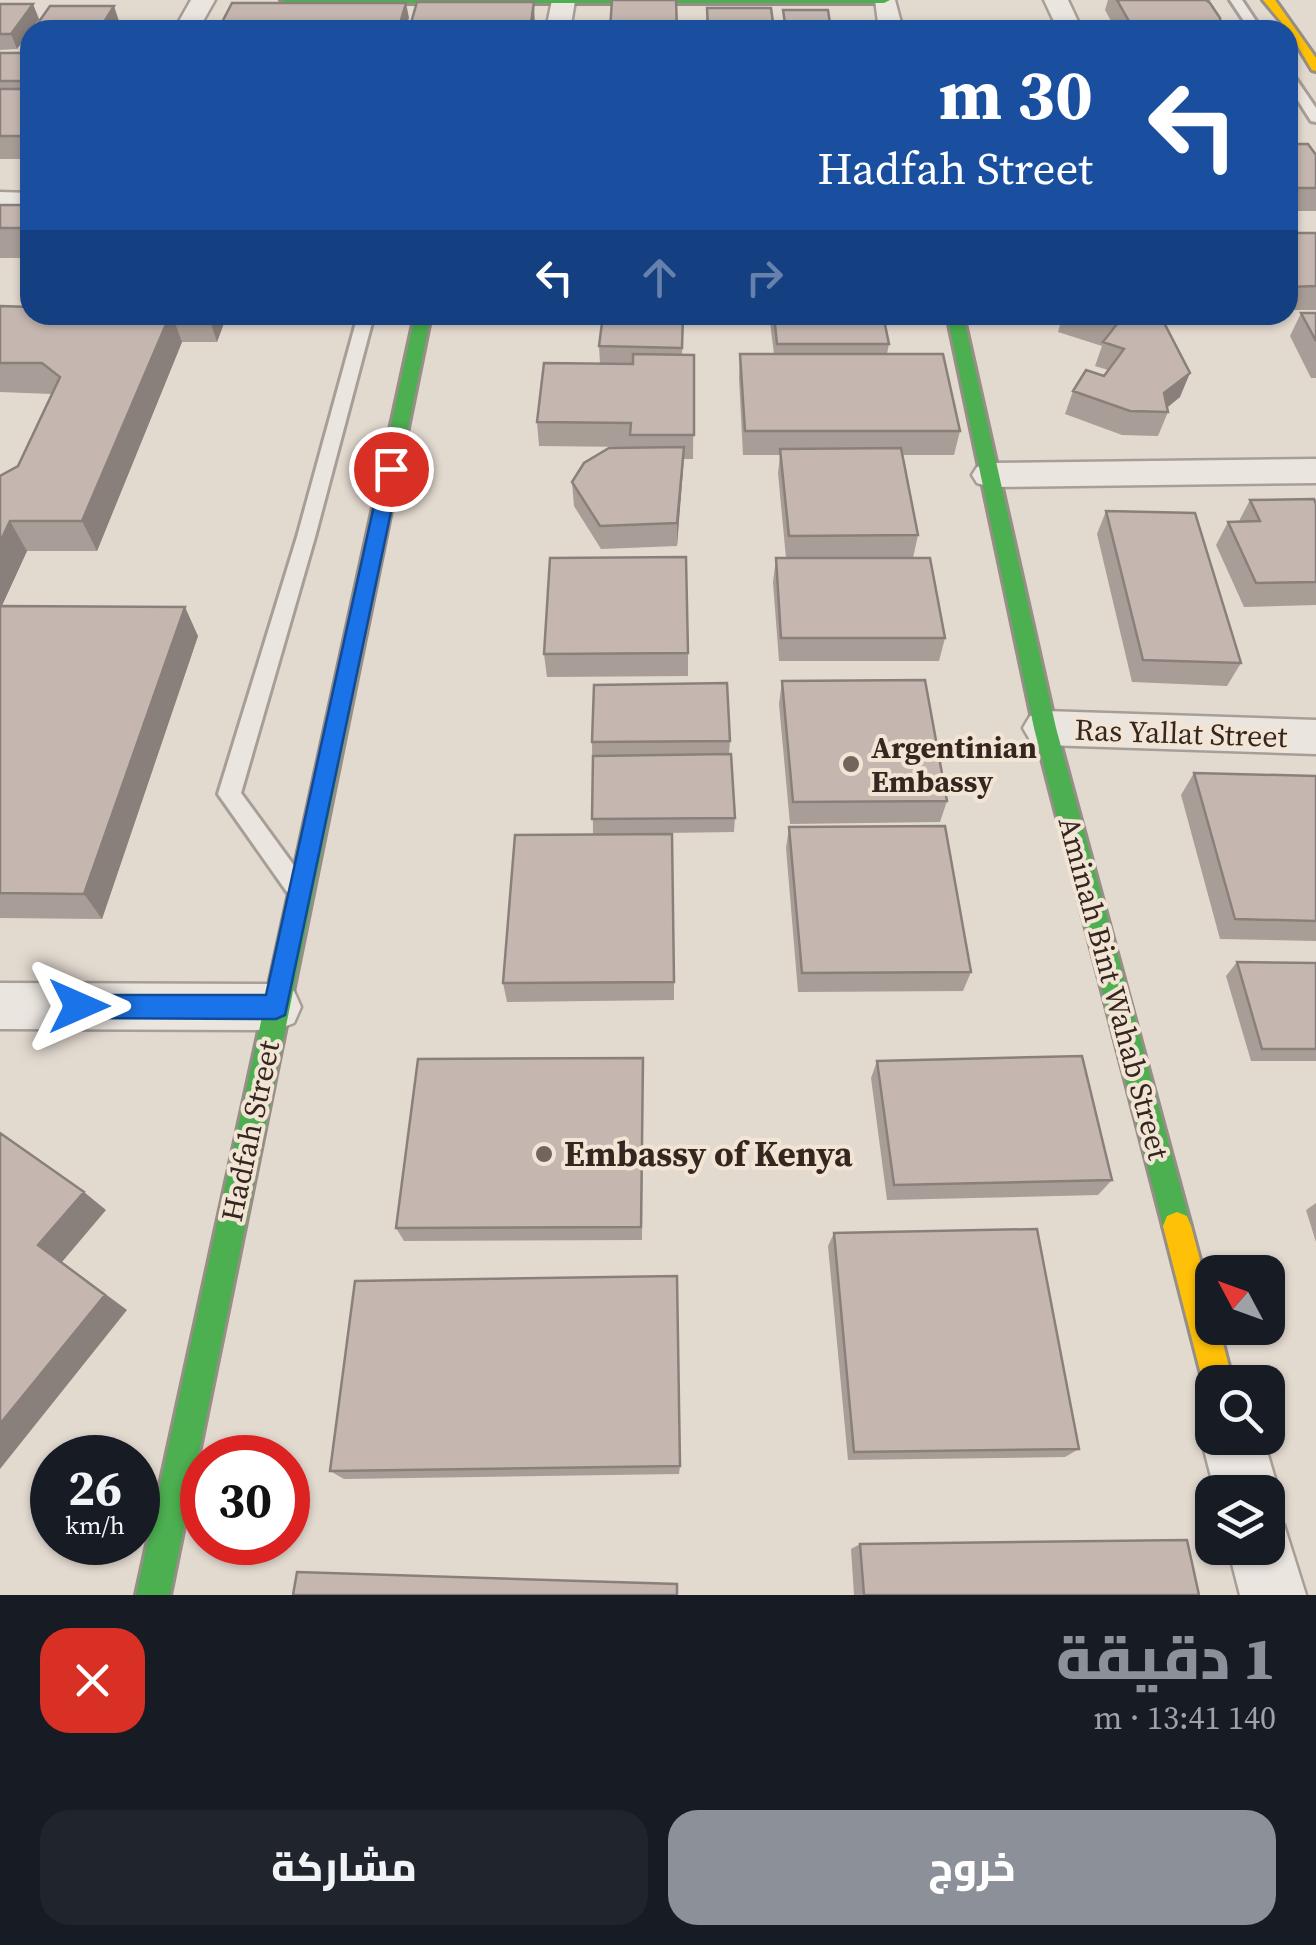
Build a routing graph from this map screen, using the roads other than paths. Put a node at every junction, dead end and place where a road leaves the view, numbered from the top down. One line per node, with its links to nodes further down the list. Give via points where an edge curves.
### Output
1 (286, 0): 2 (street)
2 (563, 1): 3 (street)
3 (884, 1)
4 (1298, 41): 5 (street)
5 (1316, 66)
6 (1298, 91): 7 (lane)
7 (1316, 118)
8 (363, 325): 15 (lane, via 228,794)
9 (421, 325): 15 (street, Hadfah Street)
10 (956, 325): 12 (street, Aminah Bint Wahab Street)
11 (1316, 471): 12 (street)
12 (990, 475): 13 (street, Aminah Bint Wahab Street)
13 (1046, 728): 14 (street, Ras Yallat Street); 18 (street, Aminah Bint Wahab Street)
14 (1316, 737)
15 (302, 894): 17 (street, Hadfah Street)
16 (0, 1006): 17 (street)
17 (276, 1007): 20 (street, Hadfah Street)
18 (1214, 1365)
19 (1266, 1565): 21 (street)
20 (153, 1595)
21 (1274, 1595)

